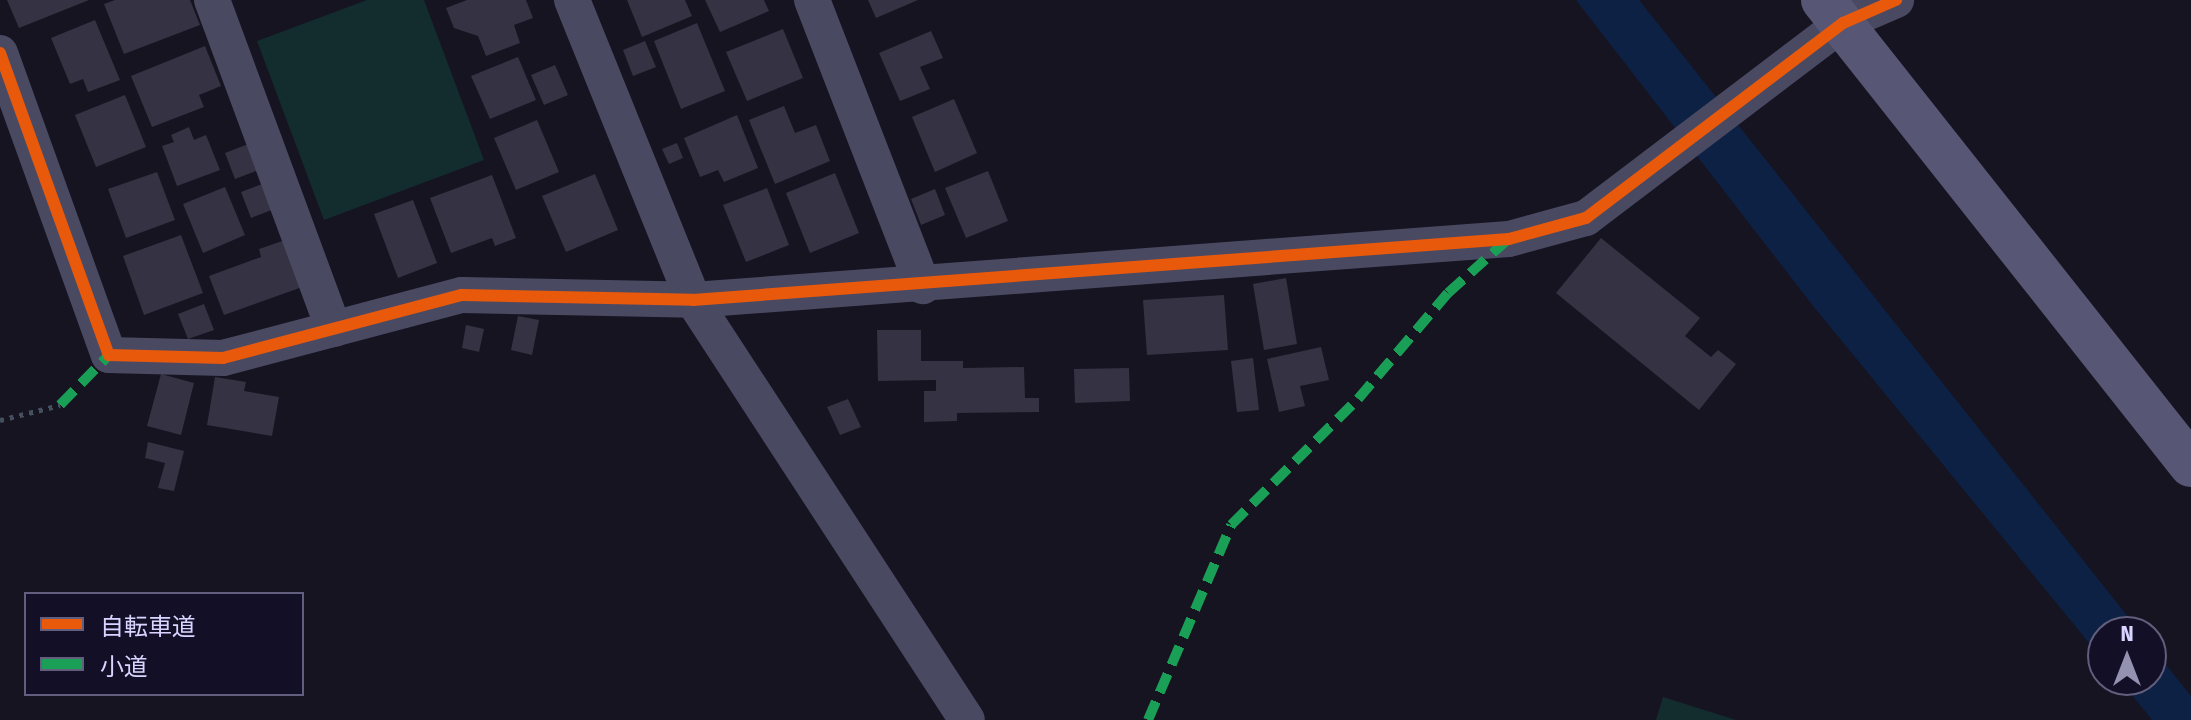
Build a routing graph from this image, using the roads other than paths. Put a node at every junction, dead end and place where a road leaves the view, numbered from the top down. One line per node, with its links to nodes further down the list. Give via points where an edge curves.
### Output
1 (212, 0): 9 (street)
2 (572, 0): 8 (street)
3 (812, 0): 7 (street)
4 (1896, 0): 5 (street)
5 (1833, 11): 7 (street, via 1763,84 1586,218 1509,239); 10 (street)
6 (0, 53): 9 (street, via 109,355 223,358)
7 (923, 286): 8 (street)
8 (693, 300): 9 (street, via 462,295); 11 (street)
9 (334, 329)
10 (2191, 465)
11 (967, 720)

